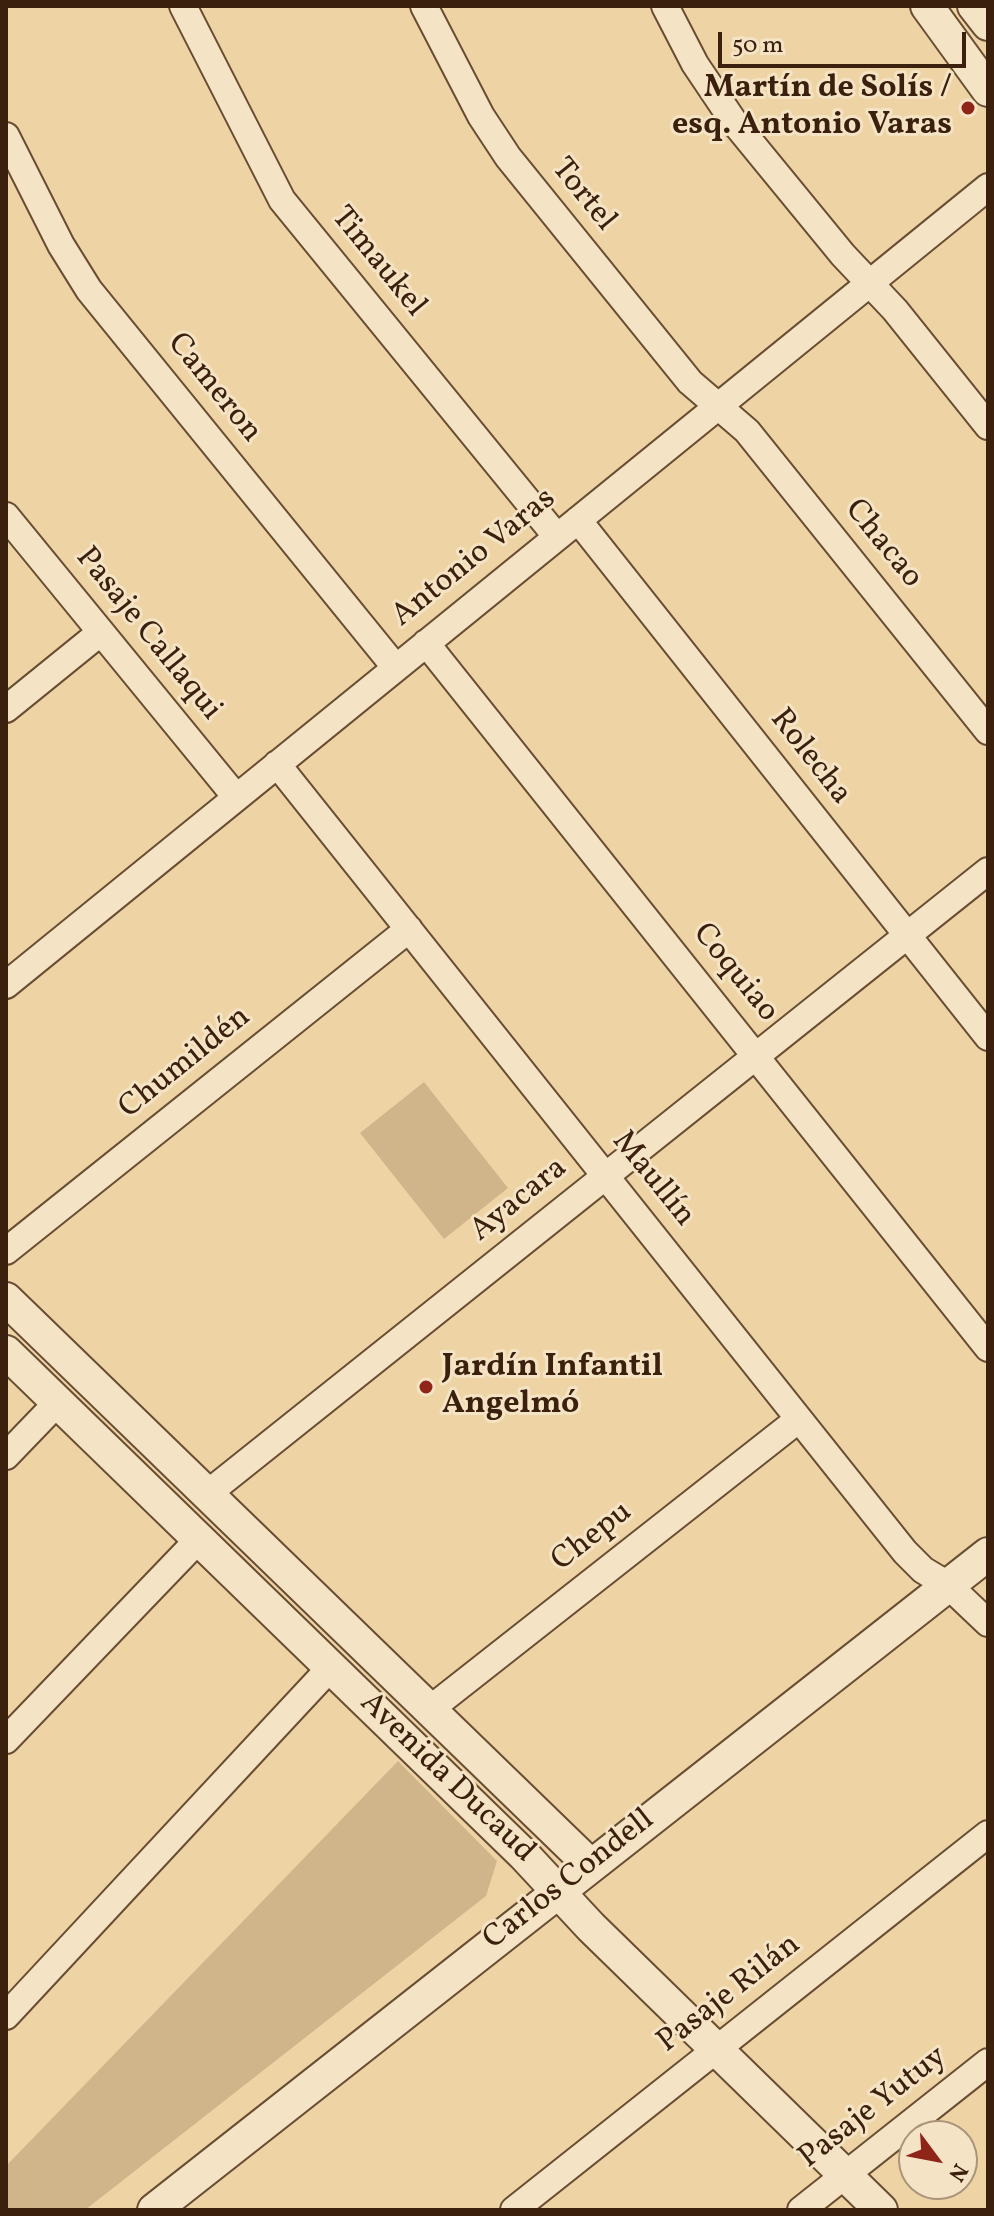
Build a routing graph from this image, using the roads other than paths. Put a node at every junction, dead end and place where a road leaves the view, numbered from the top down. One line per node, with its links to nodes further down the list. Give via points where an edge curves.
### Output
1 (183, 6): 15 (street, Timaukel, via 282,200)
2 (424, 6): 11 (street, Tortel, via 508,157 690,382)
3 (665, 6): 10 (street, via 734,122)
4 (927, 6): 7 (street)
5 (974, 6): 6 (street)
6 (988, 24)
7 (988, 90)
8 (6, 136): 18 (street, Cameron, via 89,290)
9 (988, 187): 10 (street, Antonio Varas)
10 (870, 283): 11 (street, Antonio Varas); 12 (street)
11 (718, 406): 14 (street, Antonio Varas); 20 (street, Chacao, via 747,431)
12 (988, 426)
13 (6, 516): 16 (street, Pasaje Callaqui)
14 (578, 520): 15 (street, Antonio Varas); 25 (street, Rolecha)
15 (557, 537): 17 (street, Antonio Varas)
16 (101, 632): 19 (street); 22 (street, Pasaje Callaqui)
17 (426, 643): 18 (street, Antonio Varas); 28 (street, Coquiao)
18 (396, 668): 21 (street, Antonio Varas)
19 (6, 709)
20 (988, 731)
21 (277, 764): 22 (street, Antonio Varas); 24 (street, Maullín)
22 (236, 797): 26 (street, Antonio Varas)
23 (988, 871): 25 (street, Ayacara)
24 (409, 929): 29 (street, Maullín); 30 (street, Chumildén)
25 (907, 935): 27 (street, Rolecha); 28 (street, Ayacara)
26 (6, 985)
27 (988, 1037)
28 (756, 1056): 29 (street, Ayacara); 32 (street, Coquiao)
29 (605, 1176): 35 (street, Maullín); 37 (street, Ayacara)
30 (6, 1251)
31 (6, 1299): 37 (street, Avenida Ducaud)
32 (988, 1348)
33 (6, 1352): 34 (street, Avenida Ducaud)
34 (58, 1402): 36 (street); 38 (street, Avenida Ducaud)
35 (799, 1419): 40 (street, Maullín, via 905,1552); 43 (street, Chepu)
36 (6, 1456)
37 (207, 1494): 43 (street, Avenida Ducaud)
38 (199, 1539): 42 (street, Avenida Ducaud); 44 (street)
39 (988, 1554): 40 (street, Carlos Condell)
40 (948, 1585): 41 (street, Maullín); 46 (street, Carlos Condell)
41 (988, 1623)
42 (331, 1667): 47 (street, Avenida Ducaud); 48 (street)
43 (429, 1710): 46 (street, Avenida Ducaud)
44 (6, 1740)
45 (988, 1834): 49 (street, Pasaje Rilán)
46 (589, 1864): 47 (street, Carlos Condell)
47 (557, 1891): 49 (street, Avenida Ducaud); 52 (street, Carlos Condell)
48 (6, 2016)
49 (716, 2049): 51 (street, Avenida Ducaud); 53 (street, Pasaje Rilán)
50 (988, 2062): 51 (street, Pasaje Yutuy)
51 (845, 2175): 54 (street, Pasaje Yutuy); 55 (street, Avenida Ducaud)
52 (163, 2207)
53 (514, 2210)
54 (801, 2210)
55 (881, 2210)

